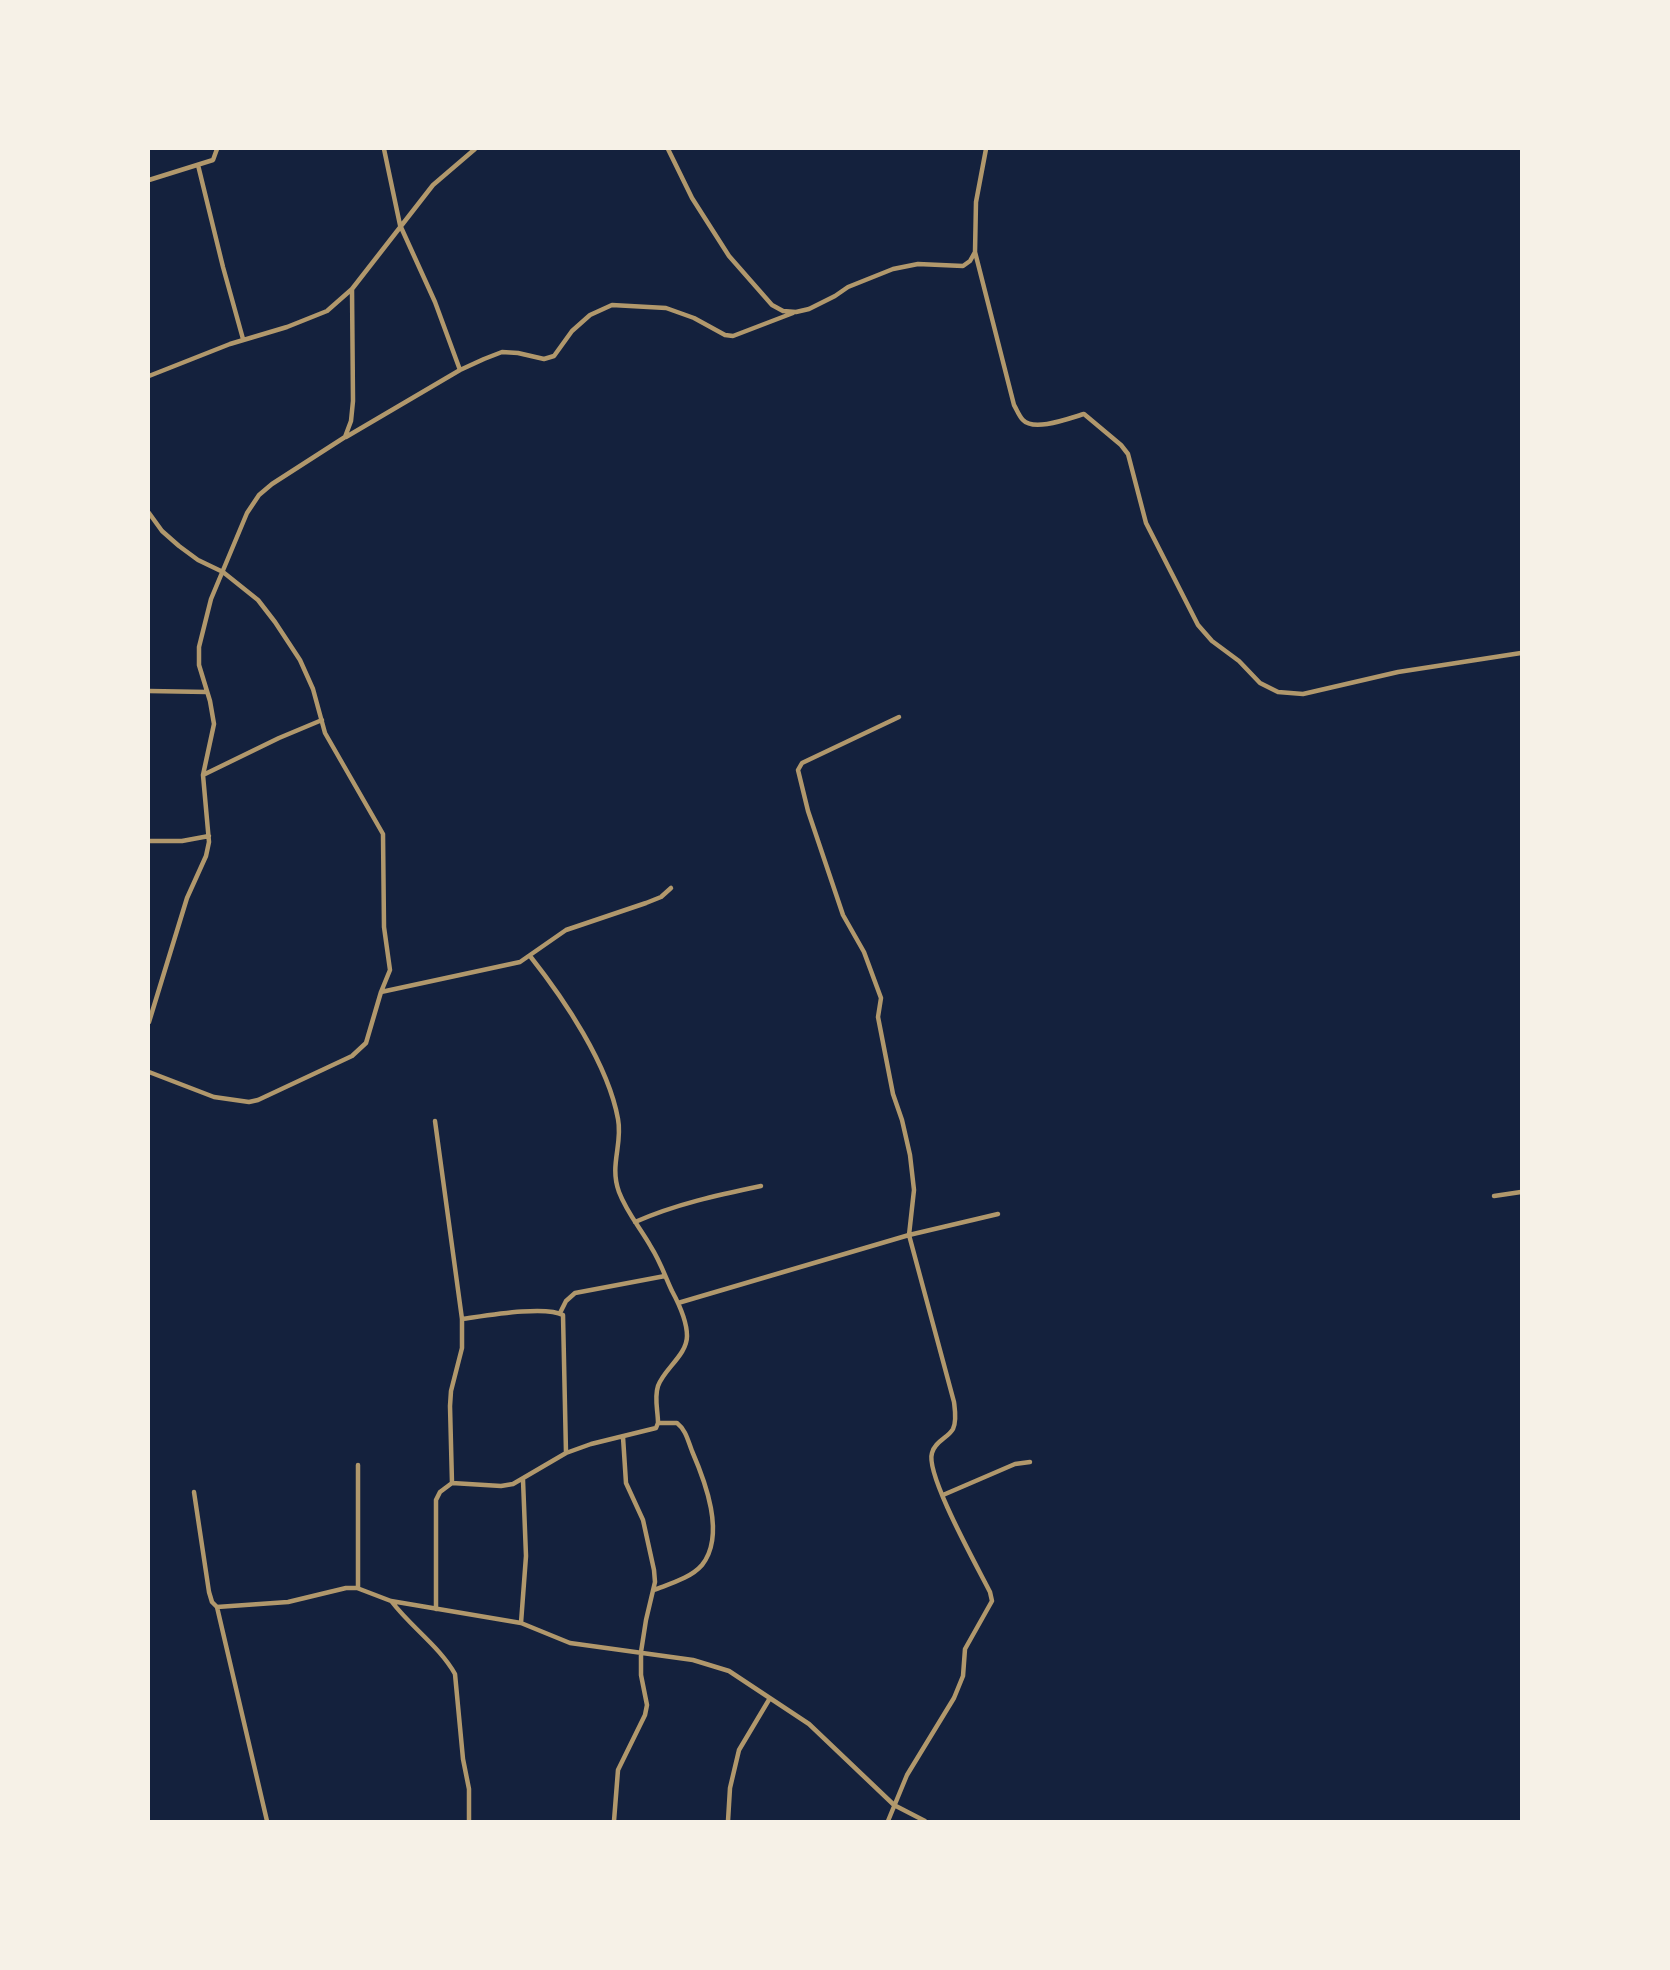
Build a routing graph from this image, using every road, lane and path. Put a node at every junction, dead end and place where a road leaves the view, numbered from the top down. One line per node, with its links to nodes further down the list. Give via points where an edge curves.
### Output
1 (217, 149): 6 (street, via 212,160)
2 (384, 149): 8 (street)
3 (475, 149): 8 (street, via 433,184)
4 (668, 149): 11 (street, via 729,256 772,305)
5 (986, 149): 9 (street, via 976,202)
6 (198, 165): 7 (street); 12 (street)
7 (149, 180)
8 (400, 225): 10 (street); 13 (street)
9 (975, 252): 11 (street, via 963,266 918,264 893,269); 18 (street, via 1014,405 1022,419 1028,424 1046,424 1084,414 1121,445 1128,454 1146,523 1198,625 1260,683 1278,692 1303,694 1398,672)
10 (352, 289): 12 (street, via 307,320); 15 (street, via 353,401)
11 (796, 312): 13 (street, via 733,336 666,308 612,305 590,315 554,356 544,359 502,352)
12 (243, 339): 14 (street)
13 (460, 370): 15 (street)
14 (149, 376)
15 (345, 437): 17 (street, via 259,495)
16 (149, 513): 17 (street, via 179,546)
17 (223, 572): 20 (street, via 199,648); 22 (street, via 258,600 275,622 300,660)
18 (1521, 653)
19 (149, 691): 20 (street)
20 (207, 692): 23 (street, via 214,724)
21 (899, 717): 37 (street, via 802,763 798,770 843,915 864,952 881,998 878,1017 910,1154 914,1190)
22 (322, 720): 23 (street); 28 (street, via 385,841 384,927 390,970)
23 (204, 775): 24 (street)
24 (209, 836): 25 (street); 29 (street)
25 (149, 841)
26 (671, 888): 27 (street, via 646,903 566,930)
27 (530, 956): 28 (street, via 511,965); 36 (street, via 564,999 615,1105 619,1124 614,1168 622,1200)
28 (381, 992): 30 (street, via 361,1049 258,1100 214,1097)
29 (149, 1022)
30 (149, 1072)
31 (435, 1121): 41 (street)
32 (761, 1186): 36 (street, via 690,1202)
33 (1521, 1192): 34 (street)
34 (1494, 1196)
35 (998, 1214): 37 (street)
36 (635, 1222): 38 (street)
37 (909, 1235): 39 (street); 50 (street, via 954,1402 953,1430 931,1453)
38 (665, 1276): 39 (street); 40 (street, via 575,1293)
39 (678, 1303): 42 (street, via 687,1336 659,1384)
40 (560, 1312): 41 (street); 44 (street, via 565,1319)
41 (462, 1319): 48 (street, via 462,1348 450,1405)
42 (658, 1423): 43 (street, via 650,1431); 52 (street, via 677,1423 684,1431 708,1490 711,1544 696,1570)
43 (623, 1437): 44 (street); 52 (street, via 626,1483 643,1520 654,1570)
44 (566, 1453): 47 (street)
45 (1030, 1462): 50 (street, via 1015,1464)
46 (358, 1465): 51 (street)
47 (523, 1480): 48 (street, via 501,1486); 56 (street, via 526,1556)
48 (452, 1483): 55 (street, via 436,1500)
49 (194, 1492): 54 (street, via 209,1592)
50 (943, 1496): 59 (street, via 992,1601 968,1642 954,1698)
51 (358, 1588): 53 (street); 54 (street, via 288,1602)
52 (653, 1590): 57 (street)
53 (391, 1601): 55 (street); 61 (street, via 455,1674)
54 (217, 1607): 60 (street)
55 (436, 1609): 56 (street)
56 (521, 1623): 57 (street, via 570,1643)
57 (641, 1652): 58 (street, via 729,1671); 62 (street, via 647,1704 618,1770)
58 (770, 1698): 59 (street, via 809,1724); 63 (street, via 738,1750)
59 (894, 1805): 64 (street); 65 (street)
60 (267, 1821)
61 (469, 1821)
62 (614, 1821)
63 (728, 1821)
64 (888, 1821)
65 (925, 1821)

